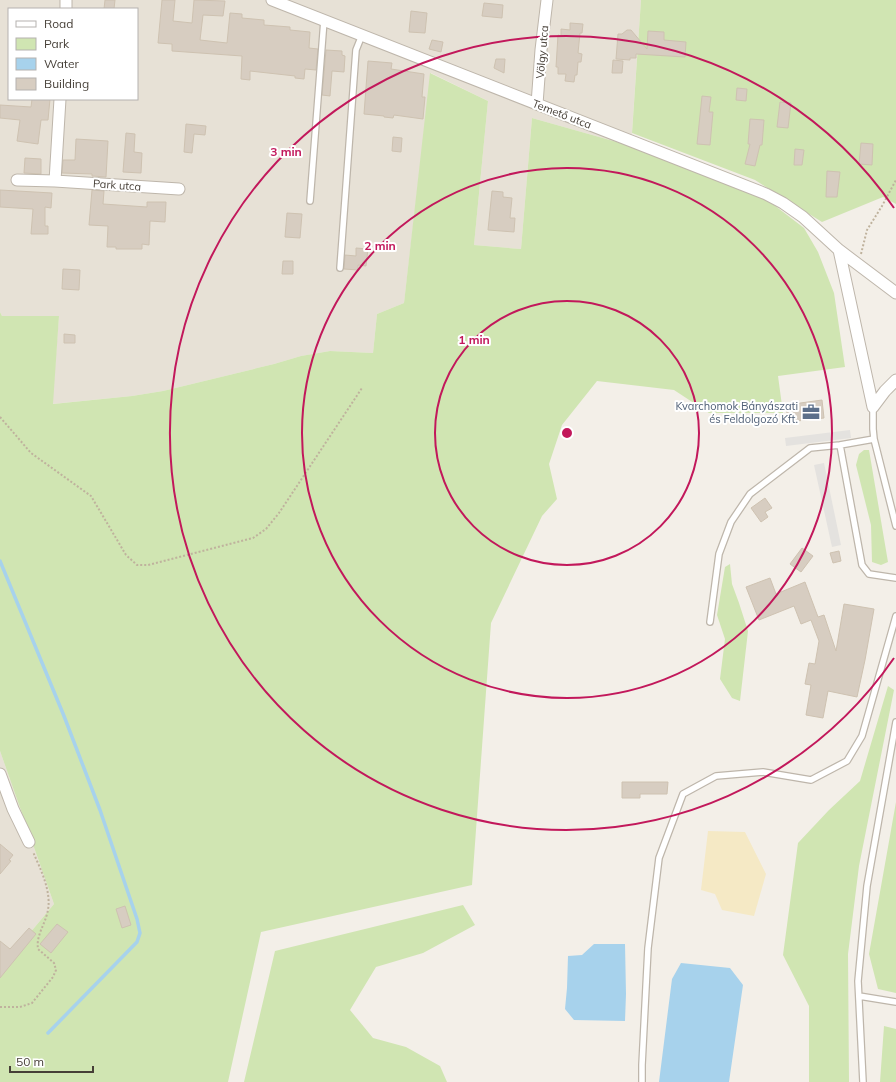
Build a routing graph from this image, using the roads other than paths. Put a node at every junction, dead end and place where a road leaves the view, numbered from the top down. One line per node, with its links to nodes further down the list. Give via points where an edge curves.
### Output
1 (272, 0): 3 (street, Temető utca)
2 (547, 0): 6 (street, Völgy utca)
3 (324, 20): 4 (street, Temető utca); 10 (lane)
4 (362, 35): 6 (street, Temető utca); 12 (lane, via 356,50)
5 (60, 100): 8 (street)
6 (537, 104): 11 (street, Temető utca, via 766,194 803,217)
7 (17, 180): 8 (street, Park utca)
8 (55, 181): 9 (street, Park utca)
9 (179, 189)
10 (310, 200)
11 (839, 250): 13 (street, Temető utca); 15 (street)
12 (340, 268)
13 (896, 293)
14 (896, 380): 15 (street, via 885,390)
15 (874, 407): 16 (lane)
16 (874, 439): 17 (lane); 18 (lane)
17 (840, 445): 19 (lane, via 862,565 869,574); 21 (lane, via 810,448 750,494 731,522 719,554)
18 (896, 526)
19 (896, 578)
20 (896, 616): 27 (lane, via 862,736 847,761 811,780 763,772 716,776 683,794 659,858 648,948)
21 (710, 622)
22 (896, 722): 25 (lane, via 867,886 858,981)
23 (0, 774): 24 (street)
24 (29, 842)
25 (859, 996): 26 (lane); 28 (lane)
26 (896, 1002)
27 (642, 1082)
28 (863, 1082)

